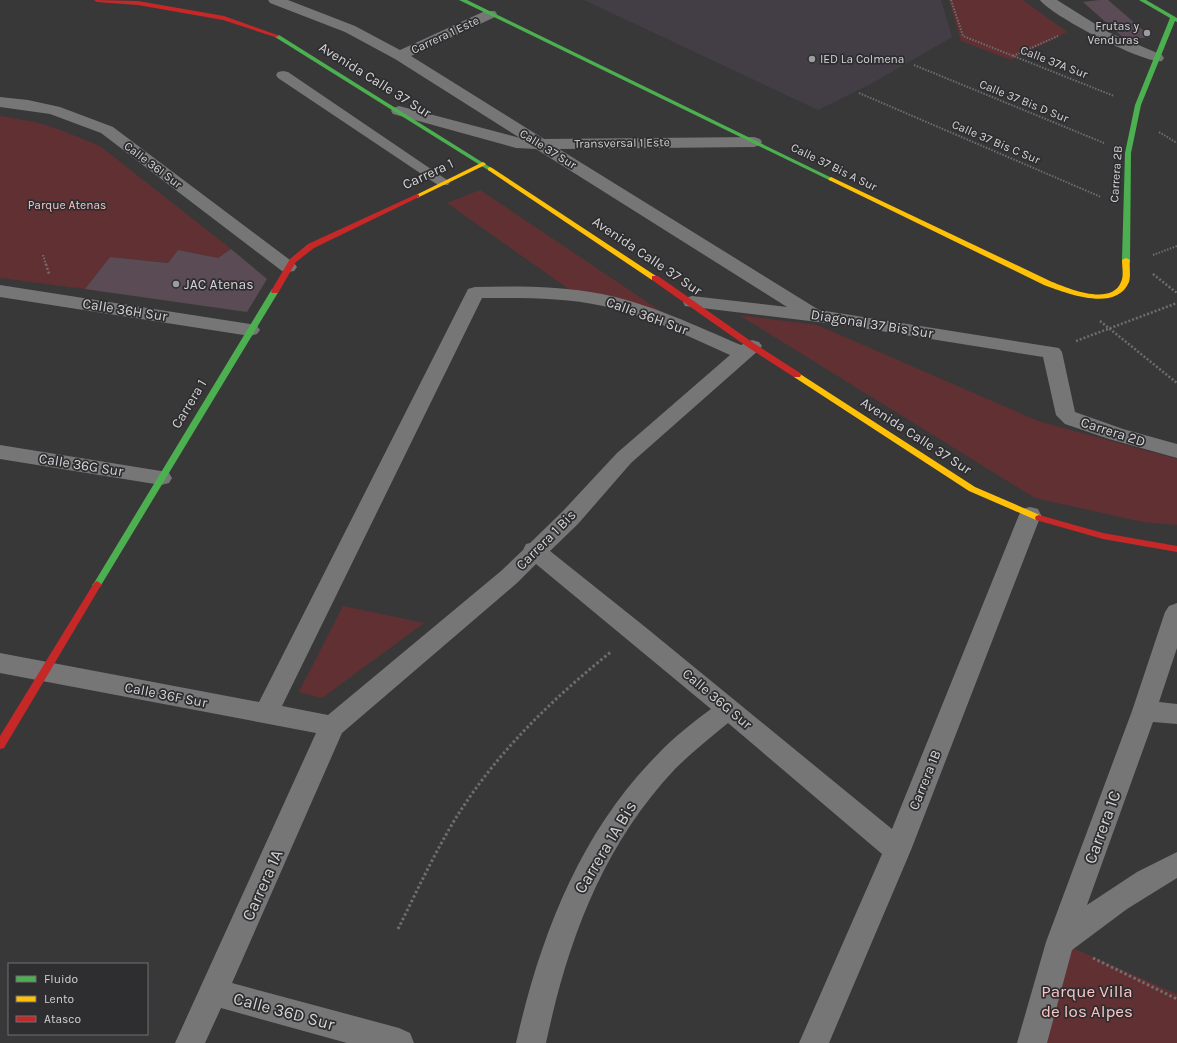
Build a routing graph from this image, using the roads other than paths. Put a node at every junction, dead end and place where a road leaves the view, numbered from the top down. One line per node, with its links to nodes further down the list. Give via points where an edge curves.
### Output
1 (97, 0): 6 (street, Avenida Calle 37 Sur)
2 (462, 0): 7 (street, Calle 37 Bis A Sur)
3 (1047, 0): 10 (street, via 1103,35)
4 (1142, 0): 8 (street)
5 (281, 1): 9 (street, Calle 37 Sur, via 350,30)
6 (139, 2): 13 (street, Avenida Calle 37 Sur, via 224,18 280,37)
7 (490, 14): 9 (street, Carrera 1 Este); 14 (street, Calle 37 Bis A Sur)
8 (1175, 19): 10 (street, Carrera 2B)
9 (400, 56): 15 (street, Calle 37 Sur)
10 (1157, 58): 20 (street, Carrera 2B, via 1138,105 1128,153 1124,284 1118,291 1108,295)
11 (283, 75): 17 (lane)
12 (0, 102): 18 (street, Calle 36I Sur, via 44,108 76,117 107,130)
13 (399, 111): 15 (street, Transversal 1 Este, via 516,143); 16 (street, Avenida Calle 37 Sur)
14 (754, 142): 15 (street, Transversal 1 Este); 20 (street, Calle 37 Bis A Sur, via 1047,283)
15 (541, 144): 22 (street, Calle 37 Sur)
16 (483, 164): 17 (street, Carrera 1); 21 (street, Avenida Calle 37 Sur)
17 (443, 182): 18 (street, Carrera 1, via 311,246)
18 (288, 267): 23 (street, Carrera 1)
19 (0, 291): 23 (street, Calle 36H Sur)
20 (1073, 293)
21 (692, 302): 22 (street, Diagonal 37 Bis Sur); 24 (street, Avenida Calle 37 Sur)
22 (813, 315): 25 (street, Diagonal 37 Bis Sur)
23 (250, 330): 28 (street, Carrera 1)
24 (747, 349): 29 (street, Avenida Calle 37 Sur, via 972,490); 31 (street, Carrera 1 Bis, via 624,458 570,518); 37 (street, Calle 36H Sur, via 629,306 602,300 538,292 475,293)
25 (1052, 352): 26 (street, Carrera 2D, via 1066,415 1116,434)
26 (1177, 451)
27 (0, 452): 28 (street, Calle 36G Sur)
28 (161, 478): 34 (street, Carrera 1)
29 (1030, 515): 30 (street, Avenida Calle 37 Sur, via 1103,536); 41 (street, Carrera 1B)
30 (1177, 549)
31 (534, 550): 35 (street, Calle 36G Sur); 39 (street, Carrera 1 Bis, via 509,577)
32 (1177, 612): 36 (street, Carrera 1C)
33 (0, 663): 34 (street, Calle 36F Sur)
34 (44, 672): 37 (street, Calle 36F Sur); 40 (street, Carrera 1)
35 (728, 709): 41 (street, Calle 36G Sur); 47 (street, Carrera 1A Bis, via 666,762 637,795 587,870 550,960)
36 (1144, 711): 38 (street); 43 (street, Carrera 1C)
37 (266, 714): 39 (street, Calle 36F Sur)
38 (1177, 714)
39 (332, 726): 44 (street, Carrera 1A)
40 (0, 745)
41 (897, 850): 48 (street, Carrera 1B)
42 (1177, 864): 43 (street, via 1151,877 1105,907)
43 (1060, 942): 49 (street, Carrera 1C)
44 (214, 992): 45 (street, Carrera 1A); 46 (street, Calle 36D Sur)
45 (190, 1043)
46 (399, 1043)
47 (530, 1043)
48 (814, 1043)
49 (1032, 1043)

